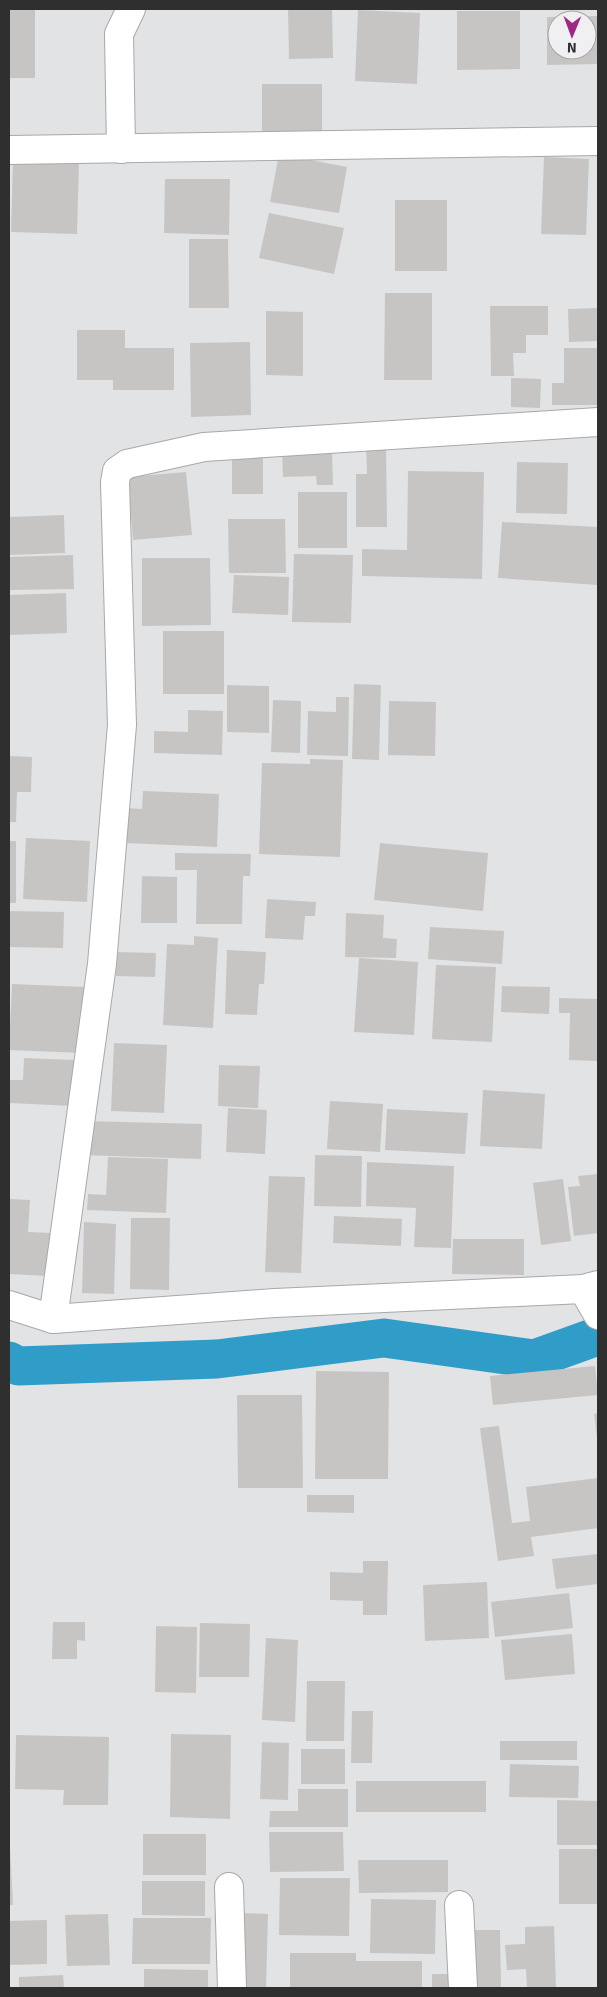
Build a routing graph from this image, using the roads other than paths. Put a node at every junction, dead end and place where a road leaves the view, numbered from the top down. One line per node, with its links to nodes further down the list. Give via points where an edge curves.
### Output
1 (131, 9): 3 (street, via 119,34)
2 (598, 142): 3 (street)
3 (121, 149): 4 (street)
4 (9, 150)
5 (598, 422): 9 (street, via 204,447 127,464 117,471 114,482 122,724 102,964)
6 (591, 1287): 8 (street); 9 (street, via 275,1303)
7 (9, 1305): 9 (street)
8 (598, 1315)
9 (53, 1319)
10 (228, 1887): 12 (street)
11 (459, 1905): 13 (street)
12 (232, 1988)
13 (463, 1988)

